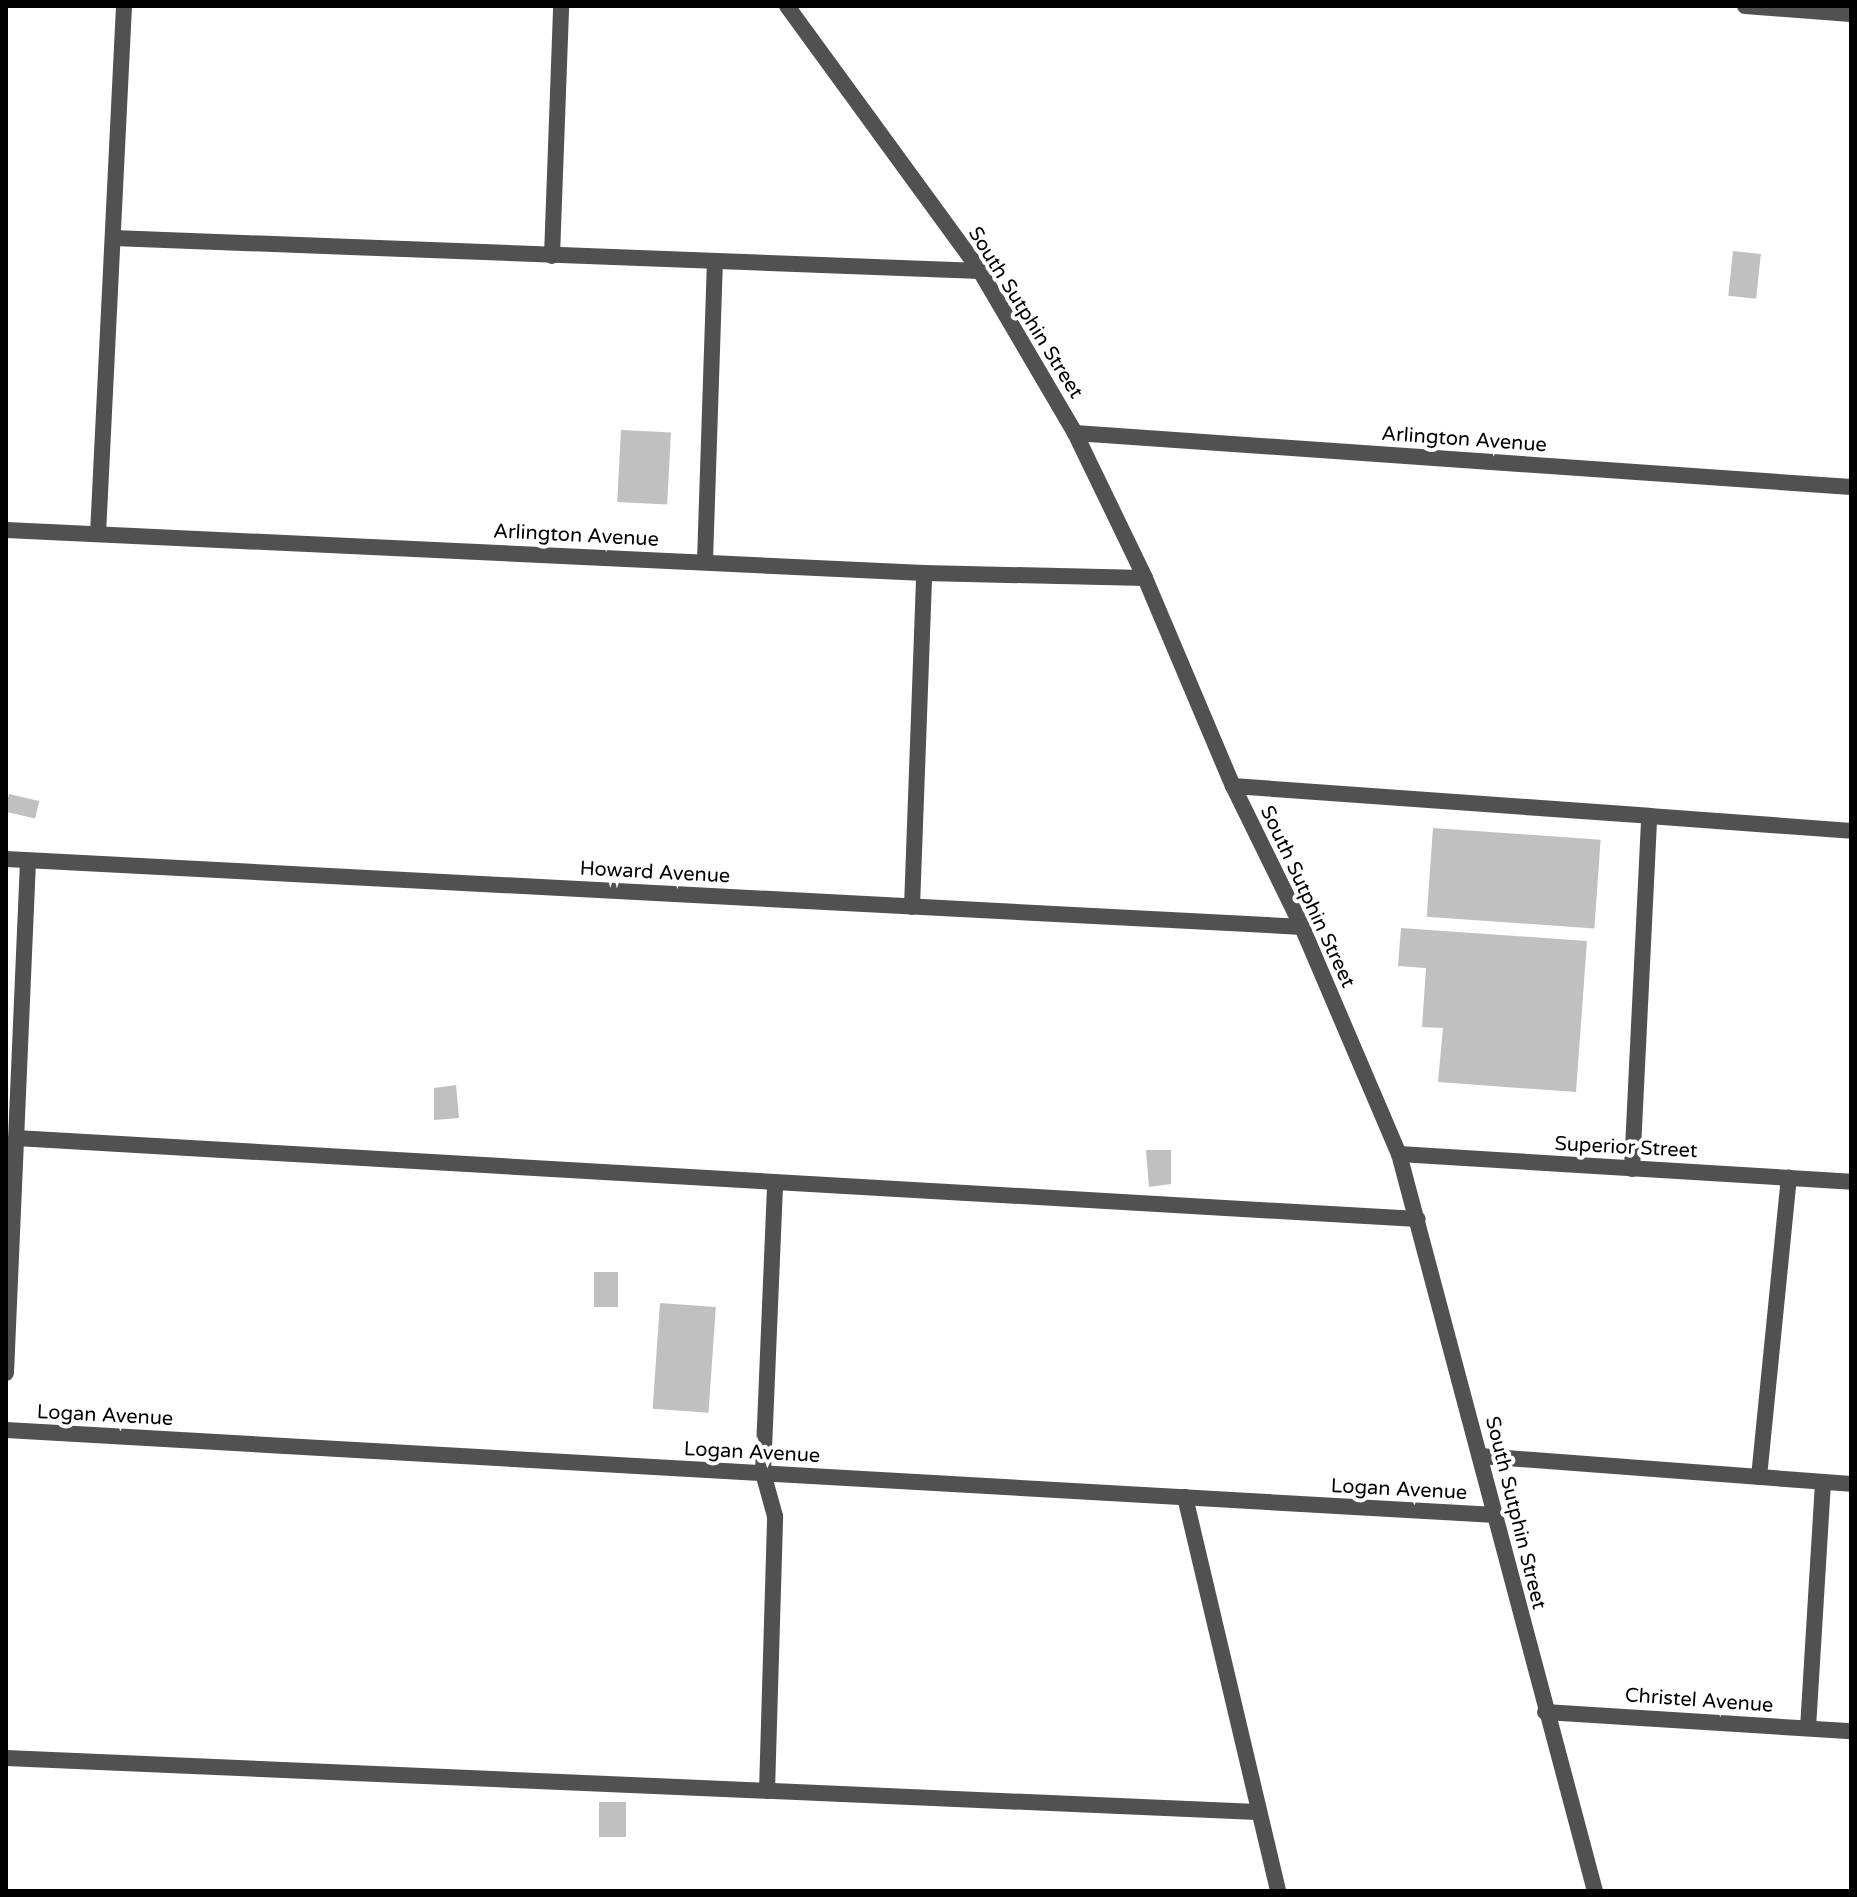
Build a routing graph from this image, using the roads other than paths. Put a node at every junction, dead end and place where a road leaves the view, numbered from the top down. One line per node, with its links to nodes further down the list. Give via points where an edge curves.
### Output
1 (124, 6): 6 (street)
2 (561, 6): 7 (street)
3 (787, 6): 9 (street, South Sutphin Street)
4 (1745, 6): 5 (street)
5 (1851, 14)
6 (113, 238): 7 (street); 13 (street)
7 (552, 256): 8 (street)
8 (715, 263): 9 (street); 14 (street)
9 (980, 271): 10 (street, South Sutphin Street)
10 (1075, 433): 11 (street, Arlington Avenue); 16 (street, South Sutphin Street)
11 (1851, 487)
12 (6, 530): 13 (street, Arlington Avenue)
13 (98, 534): 14 (street, Arlington Avenue)
14 (705, 561): 15 (street, Arlington Avenue)
15 (924, 573): 16 (street, Arlington Avenue); 22 (street)
16 (1145, 578): 17 (street, South Sutphin Street)
17 (1233, 786): 18 (street); 23 (street, South Sutphin Street)
18 (1649, 816): 19 (street); 26 (street)
19 (1851, 831)
20 (6, 859): 21 (street, Howard Avenue)
21 (28, 860): 22 (street, Howard Avenue); 24 (street)
22 (912, 907): 23 (street, Howard Avenue)
23 (1302, 927): 25 (street, South Sutphin Street)
24 (16, 1138): 28 (street); 31 (street)
25 (1399, 1154): 26 (street, Superior Street); 30 (street, South Sutphin Street)
26 (1632, 1169): 27 (street, Superior Street)
27 (1789, 1178): 29 (street, Superior Street); 35 (street)
28 (775, 1182): 30 (street); 34 (street)
29 (1851, 1182)
30 (1418, 1219): 33 (street, South Sutphin Street)
31 (6, 1373)
32 (6, 1430): 34 (street, Logan Avenue)
33 (1480, 1456): 35 (street); 39 (street, South Sutphin Street)
34 (763, 1473): 38 (street, Logan Avenue); 44 (street, via 775,1516)
35 (1759, 1477): 36 (street)
36 (1823, 1482): 37 (street); 41 (street)
37 (1851, 1484)
38 (1185, 1497): 39 (street, Logan Avenue); 45 (street)
39 (1496, 1515): 40 (street, South Sutphin Street)
40 (1545, 1712): 41 (street, Christel Avenue); 47 (street, South Sutphin Street)
41 (1808, 1728): 42 (street, Christel Avenue)
42 (1851, 1731)
43 (6, 1758): 44 (street)
44 (767, 1791): 45 (street)
45 (1257, 1812): 46 (street)
46 (1278, 1891)
47 (1595, 1891)

